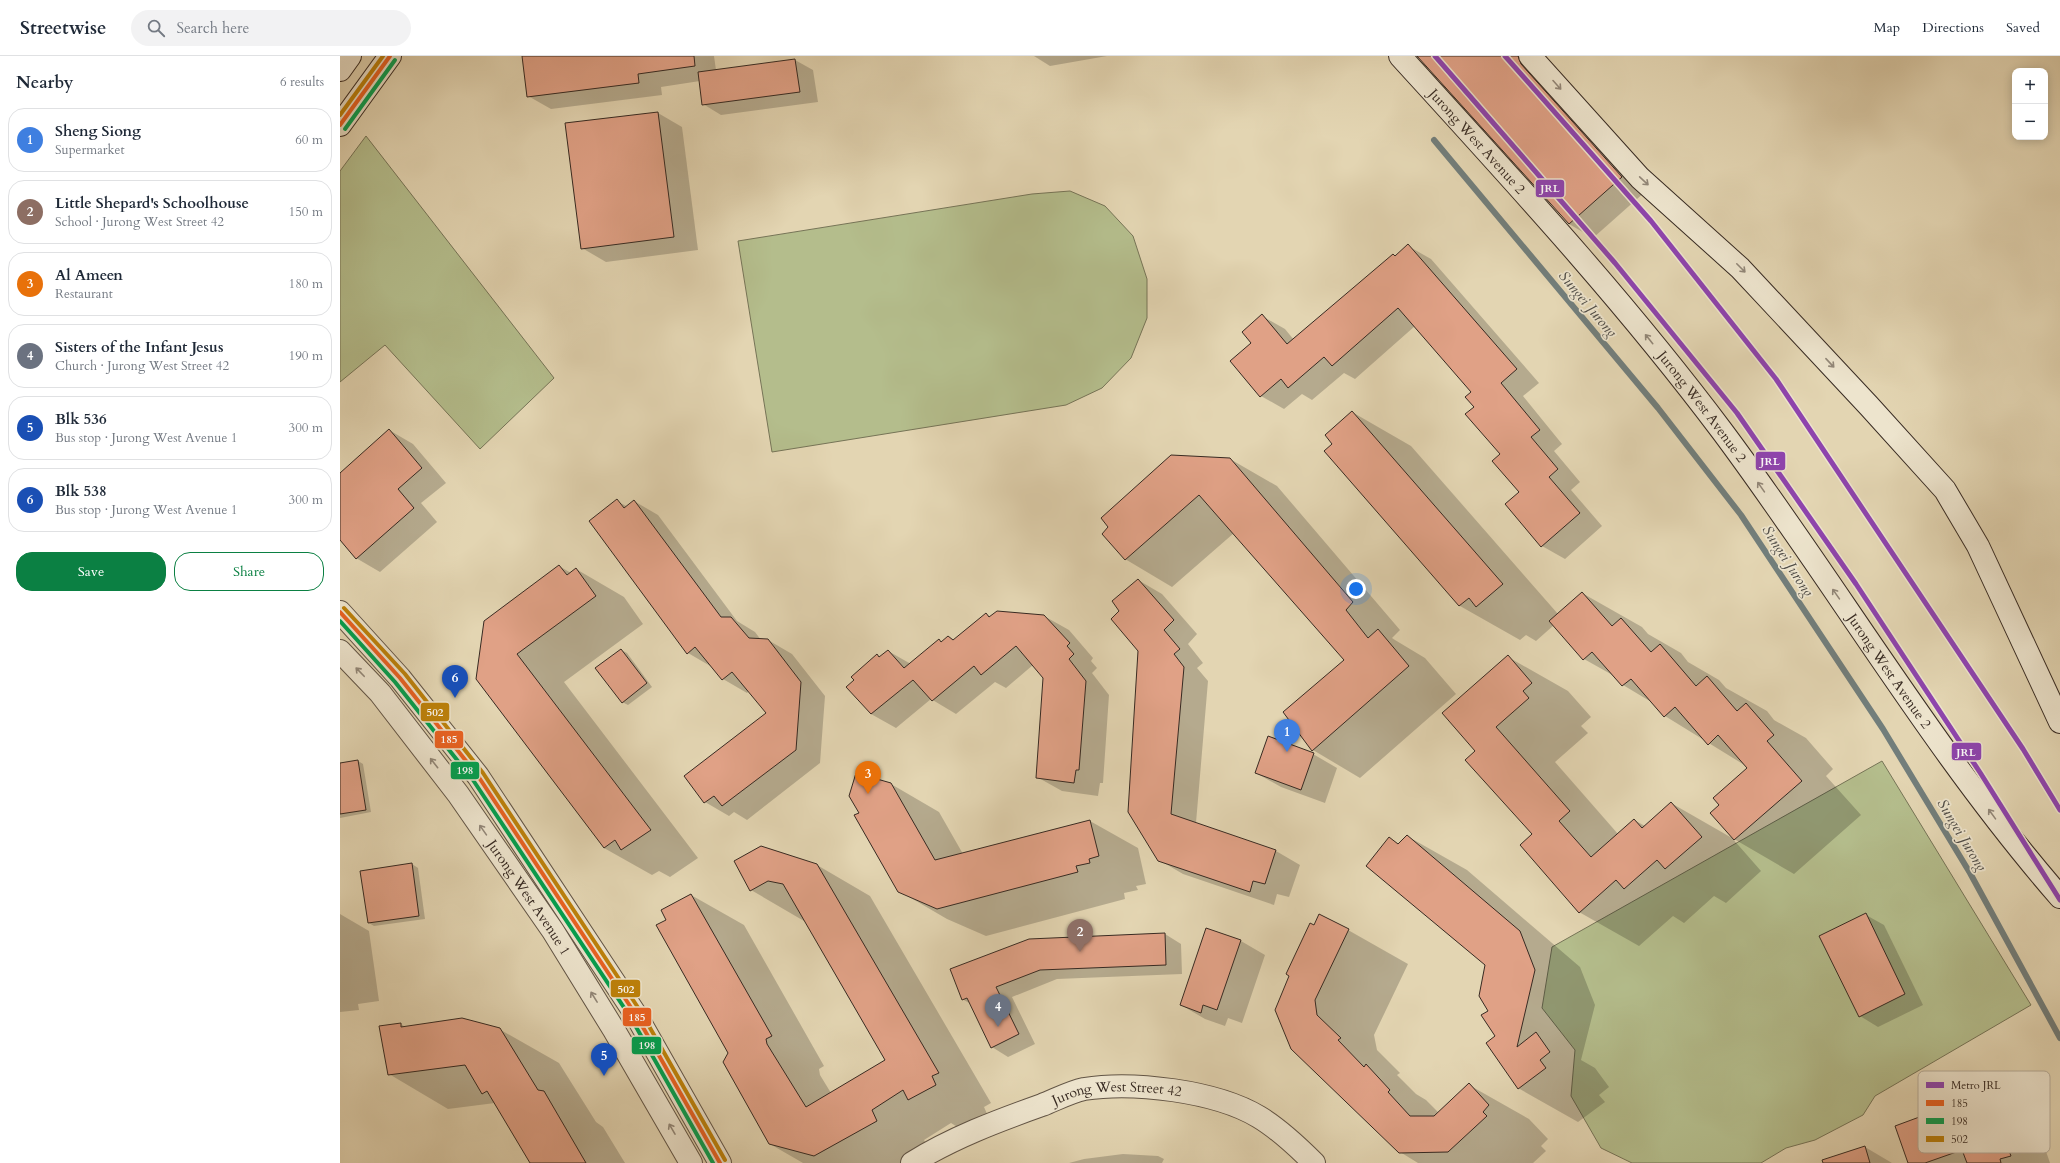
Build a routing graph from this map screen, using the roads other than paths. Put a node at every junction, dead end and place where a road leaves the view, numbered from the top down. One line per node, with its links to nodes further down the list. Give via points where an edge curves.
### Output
1 (350, 56): 5 (main road)
2 (390, 56): 6 (main road)
3 (1400, 56): 10 (main road, Jurong West Avenue 2, one-way to 3, via 2015,845 1722,432 1658,350 1560,232)
4 (1530, 56): 9 (main road, one-way to 9, via 1640,178 1740,268 1945,490 1978,546)
5 (340, 70)
6 (340, 125)
7 (340, 612): 12 (main road, Jurong West Avenue 1, via 400,678 478,776 636,1015)
8 (340, 651): 11 (main road, Jurong West Avenue 1, one-way to 8, via 553,931 450,784 380,692)
9 (2060, 722)
10 (2060, 897)
11 (691, 1163)
12 (720, 1163)
13 (912, 1163): 14 (main road, Jurong West Street 42, via 991,1123 1068,1095 1084,1090 1127,1086 1214,1098 1258,1116 1296,1144)
14 (1314, 1163)

